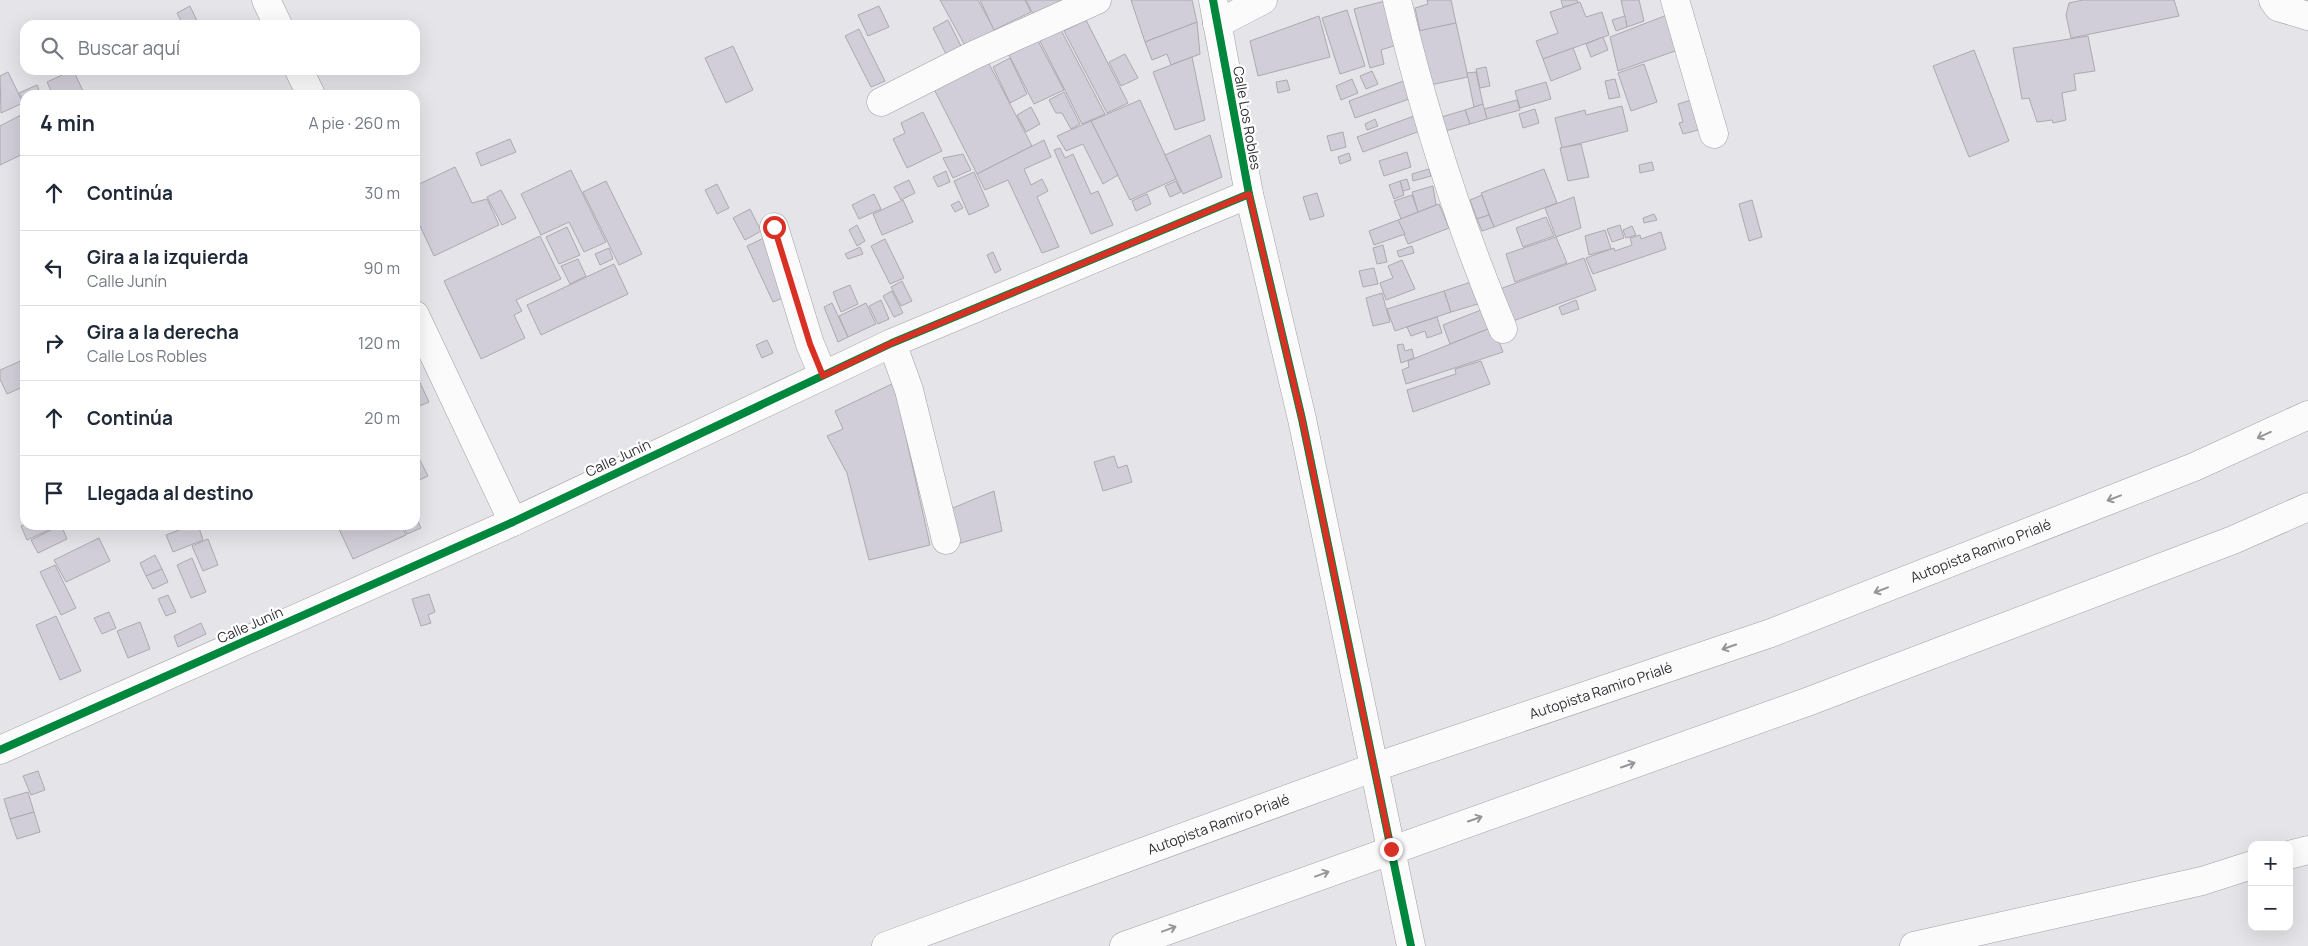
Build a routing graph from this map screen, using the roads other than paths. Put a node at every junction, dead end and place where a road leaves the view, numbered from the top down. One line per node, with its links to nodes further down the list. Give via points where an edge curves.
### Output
1 (266, 0): 9 (main road)
2 (1097, 0): 12 (main road, via 974,55)
3 (1263, 0): 7 (main road)
4 (1397, 0): 17 (main road, via 1434,144 1455,208)
5 (1675, 0): 13 (main road)
6 (2273, 0): 8 (main road, via 2278,7)
7 (1215, 12): 14 (main road, Calle Los Robles)
8 (2308, 16)
9 (276, 20)
10 (301, 75): 11 (main road)
11 (309, 90)
12 (881, 102)
13 (1714, 134)
14 (1249, 194): 18 (main road, Calle Junín); 25 (main road, Calle Los Robles, via 1302,419)
15 (774, 227): 19 (main road)
16 (420, 326): 22 (main road)
17 (1503, 329)
18 (892, 343): 19 (main road, Calle Junín); 23 (main road, via 909,390)
19 (823, 376): 22 (main road, Calle Junín)
20 (2308, 415): 25 (main road, Autopista Ramiro Prialé, one-way to 25, via 2194,467 1771,633)
21 (2308, 506): 26 (main road, one-way to 21, via 1807,702 2233,540)
22 (513, 522): 24 (main road, Calle Junín)
23 (946, 540)
24 (0, 750)
25 (1375, 767): 26 (main road, Calle Los Robles); 30 (main road, Autopista Ramiro Prialé)
26 (1391, 849): 31 (main road, one-way to 26); 32 (main road, Calle Los Robles)
27 (2308, 850): 28 (main road)
28 (2293, 854)
29 (2248, 866): 33 (main road, via 2202,881)
30 (886, 946)
31 (1124, 946)
32 (1411, 946)
33 (1914, 946)

